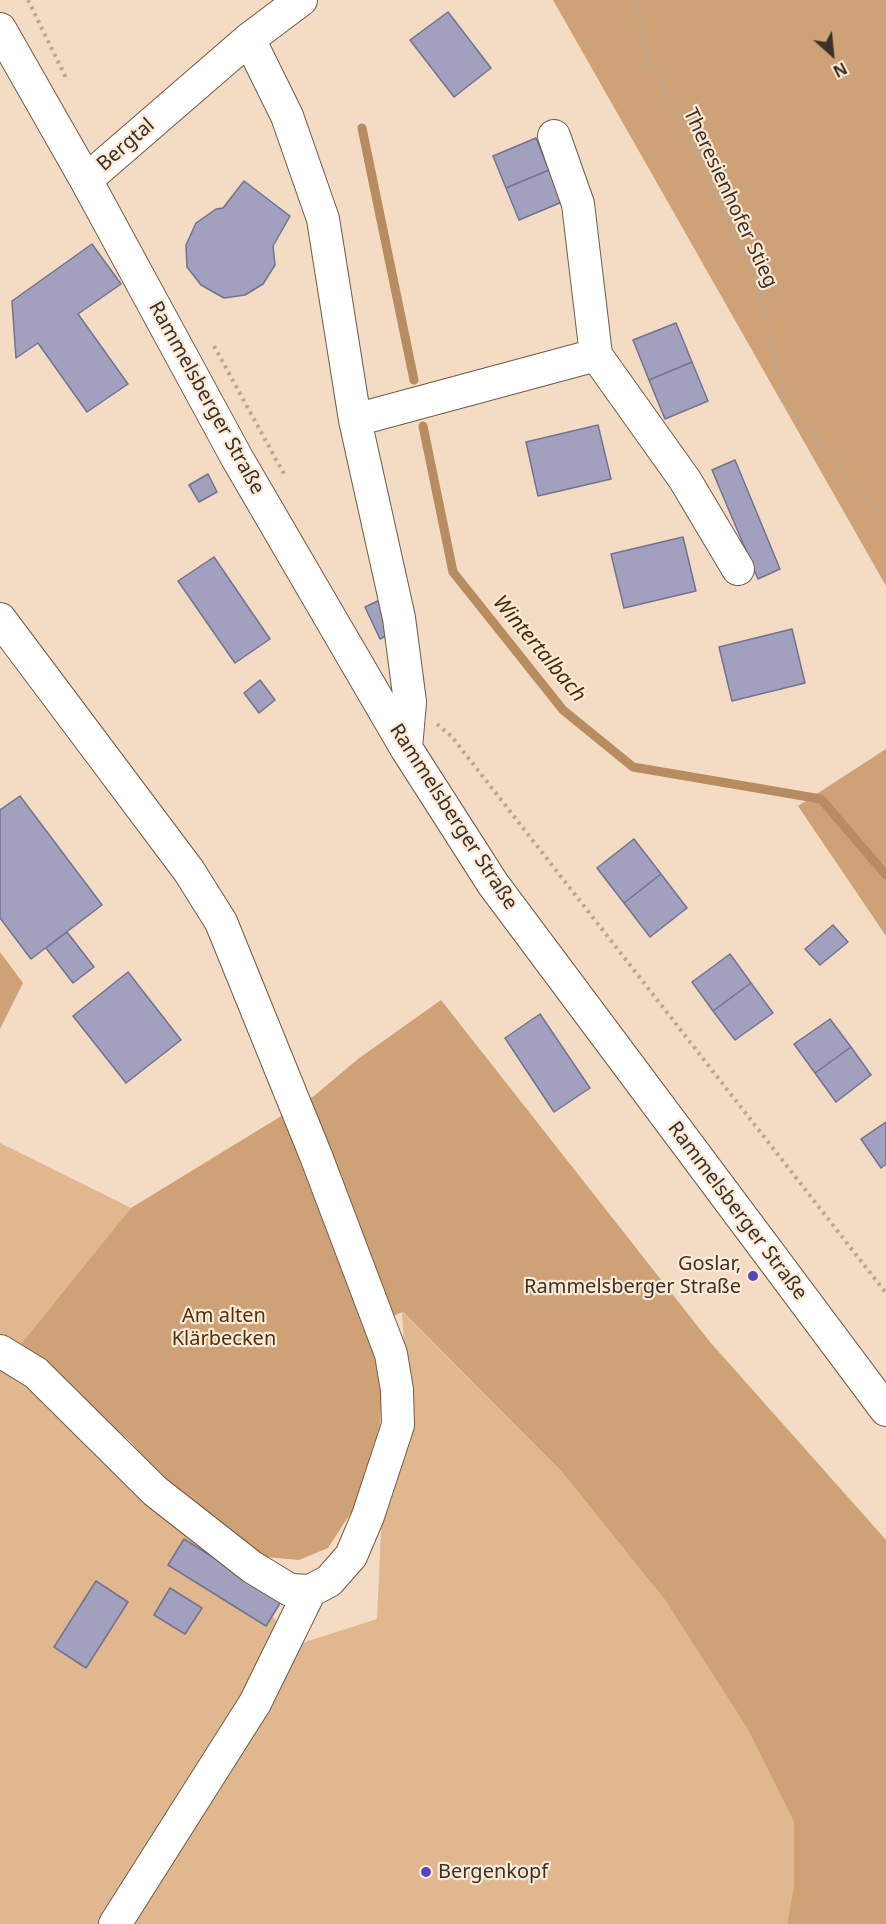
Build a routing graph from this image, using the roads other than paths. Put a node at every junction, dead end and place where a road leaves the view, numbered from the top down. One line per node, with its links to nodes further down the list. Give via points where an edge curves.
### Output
1 (301, 0): 3 (street, Bergtal)
2 (0, 29): 5 (street, Bergtal)
3 (249, 39): 5 (street, Bergtal); 7 (street, via 287,116 323,219)
4 (554, 136): 6 (street, via 578,204)
5 (86, 180): 10 (street, Rammelsberger Straße, via 237,458)
6 (596, 355): 7 (street); 8 (street, via 685,480)
7 (355, 420): 10 (street, via 399,618 410,702)
8 (738, 568)
9 (0, 619): 13 (street, via 189,871 221,922 316,1155 391,1354 398,1425 368,1516 351,1556 329,1581)
10 (406, 748): 12 (street, Rammelsberger Straße, via 493,884)
11 (0, 1351): 13 (street, via 36,1373 155,1491 252,1567 290,1590)
12 (886, 1410)
13 (310, 1591): 14 (street, via 255,1703)
14 (115, 1924)

